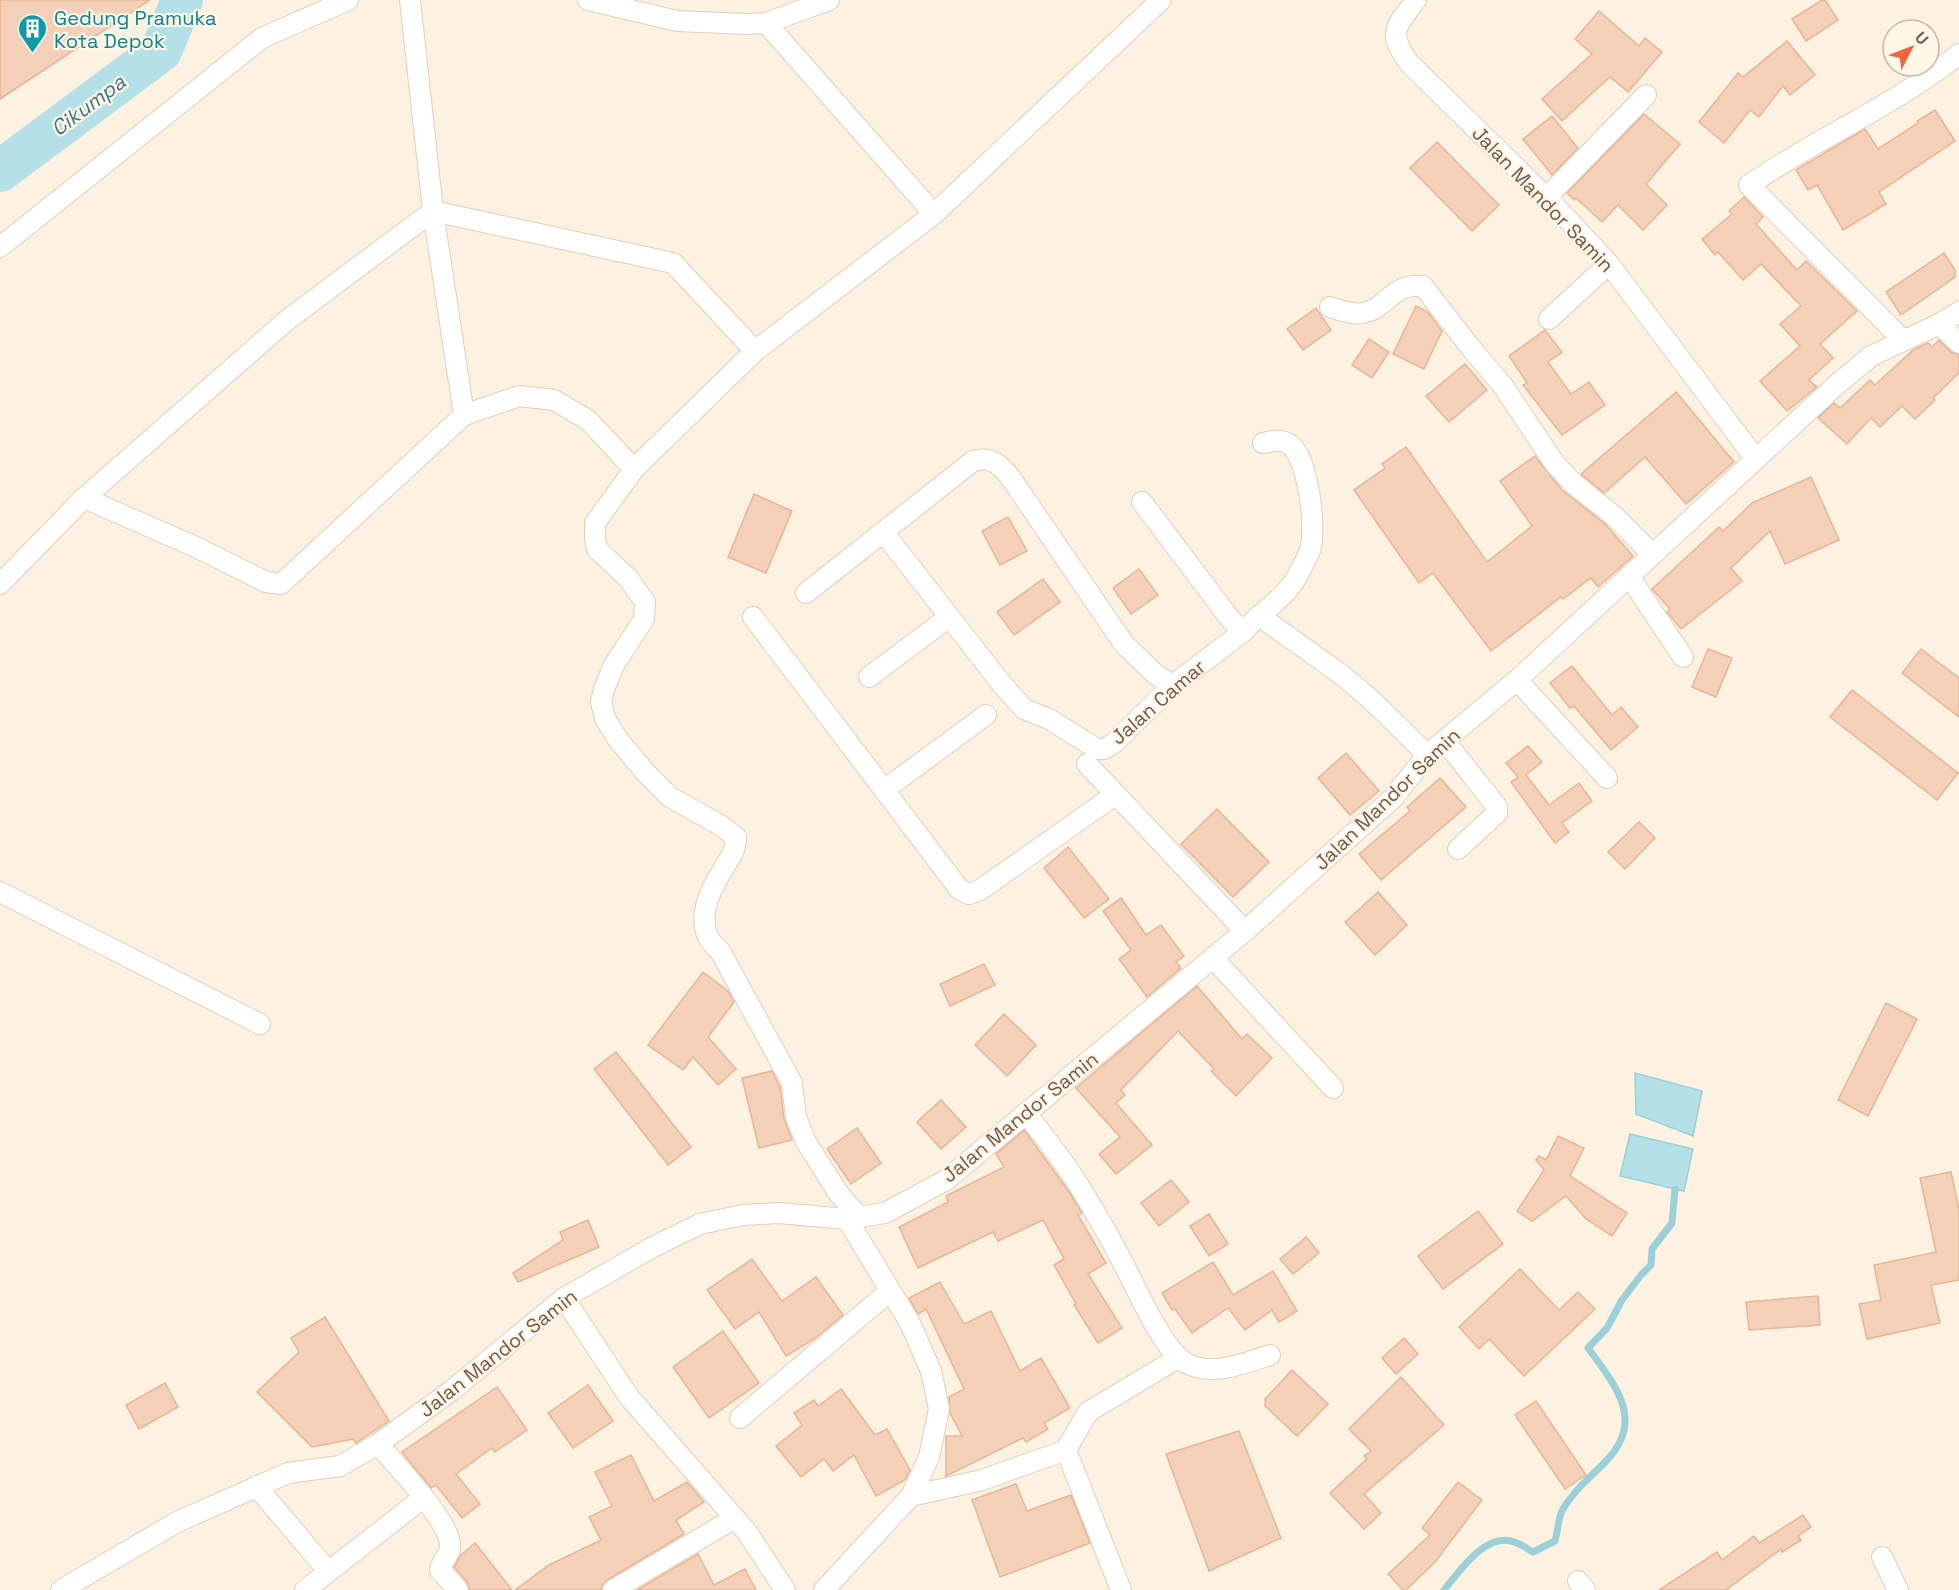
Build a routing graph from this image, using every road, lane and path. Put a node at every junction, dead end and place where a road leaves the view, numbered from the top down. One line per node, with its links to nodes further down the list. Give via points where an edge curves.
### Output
1 (348, 0): 13 (street, via 262,38)
2 (410, 0): 11 (street)
3 (588, 0): 7 (street, via 677,21)
4 (829, 0): 7 (street)
5 (1161, 0): 12 (street)
6 (1416, 0): 10 (street, Jalan Mandor Samin, via 1399,24 1395,36 1398,47 1409,63)
7 (766, 23): 12 (street)
8 (1959, 54): 19 (street, via 1911,88 1749,185)
9 (1646, 95): 10 (street)
10 (1546, 198): 14 (street, Jalan Mandor Samin)
11 (433, 211): 21 (street, via 673,263); 22 (street); 26 (street, via 286,321)
12 (934, 214): 21 (street)
13 (0, 247)
14 (1608, 264): 17 (street); 24 (street, Jalan Mandor Samin)
15 (1330, 307): 29 (street, via 1361,313 1374,309 1399,289 1423,286 1503,386 1555,464)
16 (1959, 312): 18 (street, Jalan Mandor Samin)
17 (1549, 319)
18 (1939, 324): 19 (street, Jalan Mandor Samin); 20 (street)
19 (1903, 340): 24 (street, Jalan Mandor Samin, via 1871,356)
20 (1959, 343)
21 (755, 351): 25 (street)
22 (464, 415): 25 (street, via 519,396 554,400 588,420); 26 (street, via 281,584 266,582)
23 (1263, 443): 33 (street, Jalan Camar, via 1278,440 1291,445 1299,457 1313,521 1310,548 1296,578)
24 (1755, 458): 29 (street, Jalan Mandor Samin)
25 (634, 469): 55 (street, via 595,523 597,549 628,578 645,602 644,619 614,665 604,689 605,718 617,738 670,797 736,837 736,849 709,896 703,918 708,938 720,951 792,1083 796,1117 806,1142)
26 (84, 498): 31 (street)
27 (1142, 502): 36 (street, via 1231,620)
28 (884, 533): 32 (street); 35 (street, Jalan Camar); 40 (street, via 973,461 992,459 1010,477 1124,644 1156,675)
29 (1652, 554): 30 (street, Jalan Mandor Samin)
30 (1629, 576): 37 (street); 39 (street, Jalan Mandor Samin)
31 (0, 584)
32 (806, 593)
33 (1260, 616): 36 (street, Jalan Camar); 43 (street, via 1329,665)
34 (753, 617): 46 (street)
35 (949, 617): 38 (street); 40 (street, Jalan Camar, via 1024,709 1049,719 1097,749 1114,743)
36 (1244, 631): 40 (street, Jalan Camar)
37 (1683, 657)
38 (869, 677)
39 (1517, 680): 42 (street, Jalan Mandor Samin); 45 (street)
40 (1173, 685)
41 (986, 715): 46 (street)
42 (1445, 741): 43 (street, Jalan Mandor Samin); 48 (street, via 1497,807 1497,813)
43 (1427, 755): 50 (street, Jalan Mandor Samin, via 1393,798)
44 (1087, 765): 47 (street)
45 (1607, 778)
46 (884, 790): 47 (street, via 960,890 969,894)
47 (1115, 795): 50 (street)
48 (1458, 849)
49 (0, 892): 52 (street)
50 (1245, 931): 51 (street, Jalan Mandor Samin)
51 (1213, 958): 53 (street); 54 (street, Jalan Mandor Samin)
52 (260, 1024)
53 (1333, 1088)
54 (1026, 1113): 55 (street, Jalan Mandor Samin, via 946,1180 885,1213); 59 (street, via 1078,1184)
55 (853, 1218): 56 (street); 57 (street, Jalan Mandor Samin, via 779,1213 700,1224)
56 (891, 1291): 60 (street); 64 (street, via 931,1371 939,1409 929,1457)
57 (564, 1298): 61 (street, Jalan Mandor Samin, via 451,1391); 66 (street, via 630,1397)
58 (1270, 1355): 59 (street, via 1209,1369)
59 (1178, 1358): 62 (street, via 1088,1412)
60 (740, 1418)
61 (378, 1444): 63 (street, Jalan Mandor Samin, via 340,1466 288,1473); 65 (street)
62 (1066, 1450): 64 (street, via 982,1480); 75 (street)
63 (256, 1486): 68 (street); 69 (street, Jalan Mandor Samin, via 177,1522)
64 (911, 1496): 74 (street)
65 (423, 1498): 68 (street); 71 (street, via 450,1539 449,1553 440,1570)
66 (735, 1518): 72 (street); 73 (street)
67 (1882, 1557): 76 (street)
68 (328, 1571): 70 (street)
69 (61, 1590)
70 (305, 1590)
71 (458, 1590)
72 (613, 1590)
73 (785, 1590)
74 (824, 1590)
75 (1121, 1590)
76 (1898, 1590)

